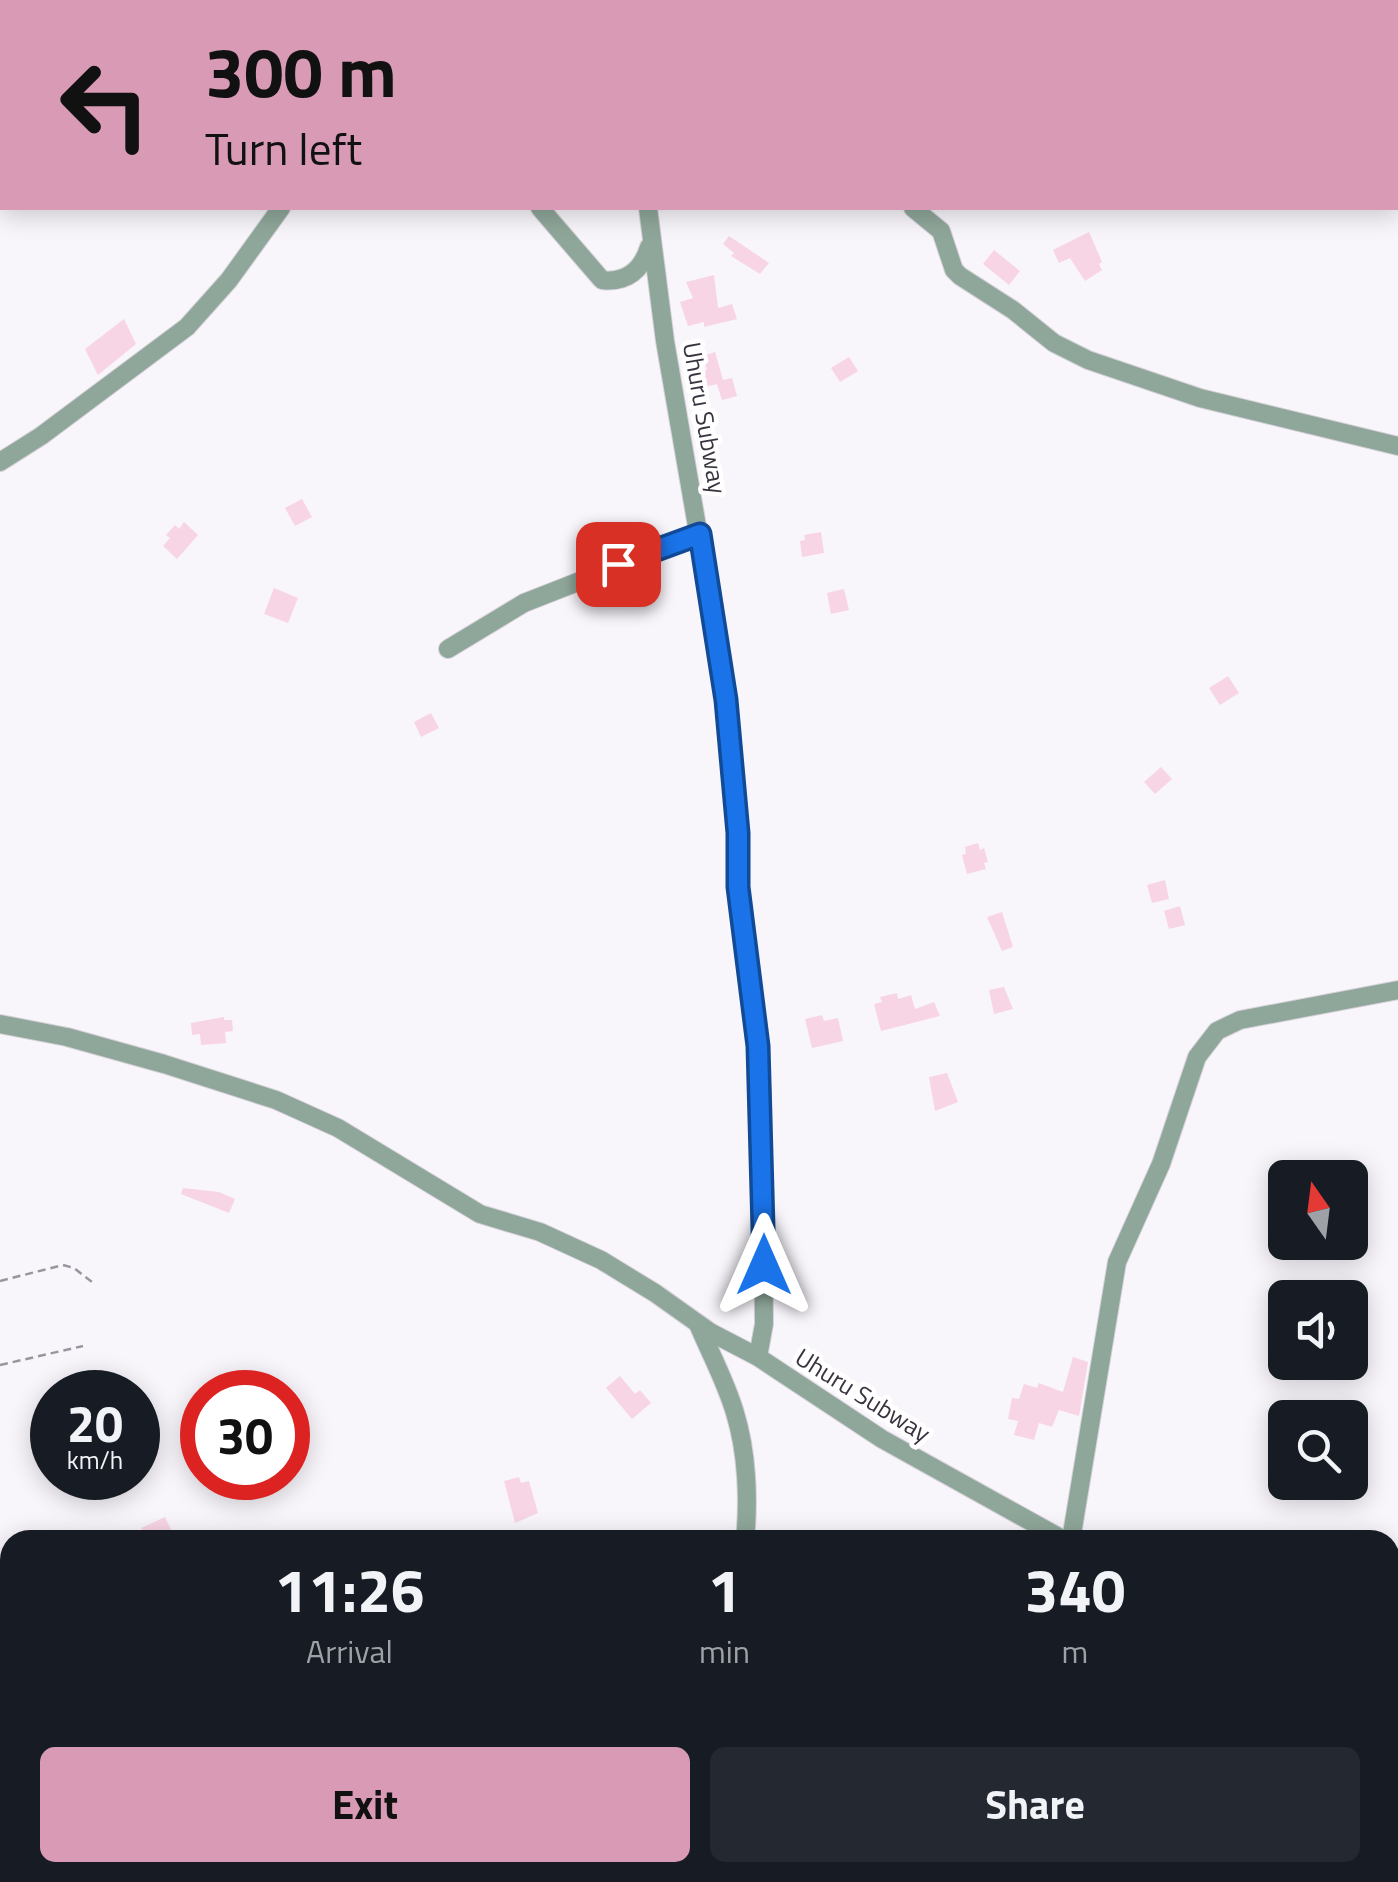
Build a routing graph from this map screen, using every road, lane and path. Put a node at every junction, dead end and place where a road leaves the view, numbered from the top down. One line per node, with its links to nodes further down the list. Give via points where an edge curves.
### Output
1 (280, 210): 7 (street, via 187,327)
2 (542, 210): 5 (street, via 602,280 637,270)
3 (648, 210): 5 (street, Uhuru Subway)
4 (915, 210): 6 (street, via 941,231 960,276 1088,360 1200,398)
5 (651, 242): 8 (street, Uhuru Subway)
6 (1398, 446)
7 (0, 462)
8 (700, 534): 9 (street, via 524,603); 16 (street, Uhuru Subway, via 726,700 738,887 762,1093 764,1324)
9 (448, 649)
10 (1398, 990): 20 (street, via 1240,1020 1202,1048 1112,1276)
11 (0, 1024): 14 (street, via 164,1064 293,1107 374,1147 480,1214 601,1260)
12 (0, 1281): 13 (path, via 63,1265)
13 (92, 1282)
14 (698, 1324): 16 (street); 18 (street, via 740,1433)
15 (83, 1346): 17 (path)
16 (758, 1357): 19 (street, Uhuru Subway, via 882,1439)
17 (0, 1366)
18 (744, 1530)
19 (1050, 1530)
20 (1070, 1530)

